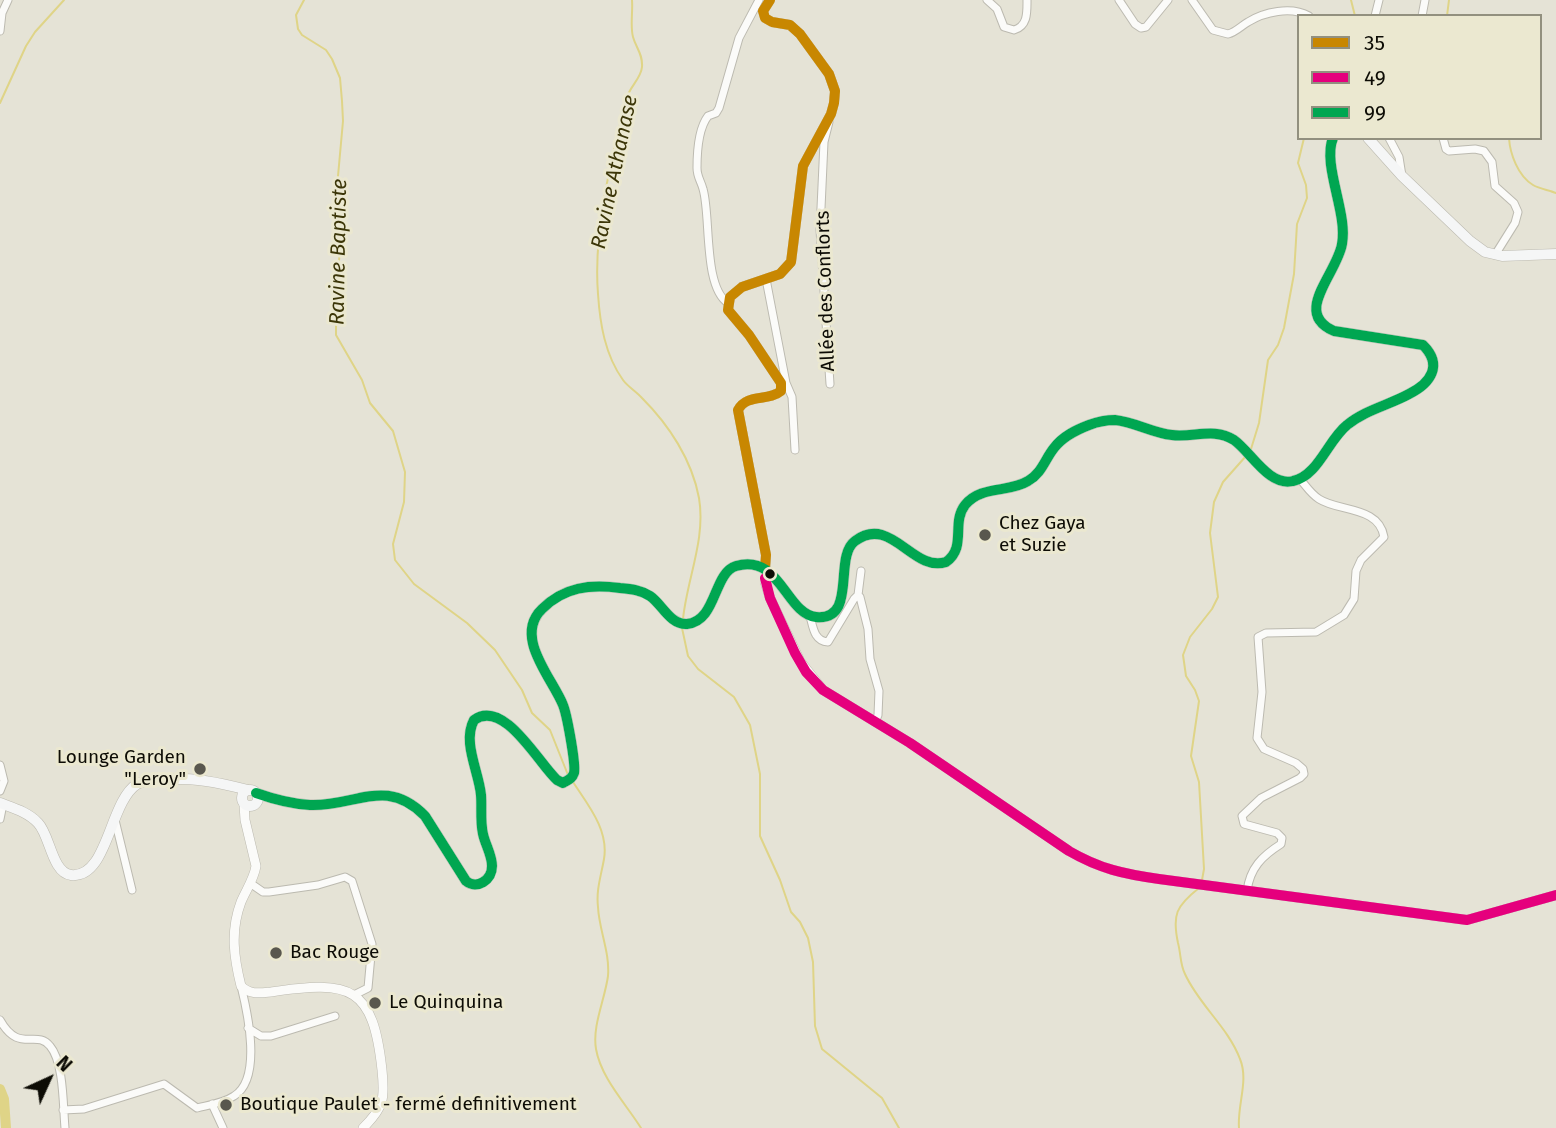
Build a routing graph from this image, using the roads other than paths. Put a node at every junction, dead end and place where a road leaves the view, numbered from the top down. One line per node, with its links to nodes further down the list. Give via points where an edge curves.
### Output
1 (8, 0): 10 (street)
2 (759, 0): 20 (street, via 740,38 719,108 701,128 698,153 708,247 719,295)
3 (770, 0): 11 (street, via 762,11 765,18 795,29 829,74 835,91)
4 (987, 0): 5 (street, via 1004,27 1014,30 1023,25)
5 (1027, 0)
6 (1119, 0): 7 (street, via 1141,28)
7 (1168, 0)
8 (1192, 0): 9 (street, via 1213,30 1228,34 1271,13)
9 (1304, 14)
10 (0, 31)
11 (831, 114): 19 (street, via 803,166 791,262 785,271); 21 (street, Allée des Conflorts, via 824,142 820,230)
12 (1333, 140): 23 (main road, via 1331,159 1343,238 1315,304 1317,319 1334,331 1423,345 1434,366 1420,387 1346,426)
13 (1370, 140): 16 (main road)
14 (1390, 140): 16 (street)
15 (1444, 140): 18 (street, via 1449,151 1484,151 1492,162 1495,186 1516,208 1517,218)
16 (1402, 176): 18 (main road, via 1470,241)
17 (1556, 254): 18 (main road)
18 (1495, 255)
19 (766, 279): 20 (street, via 742,287); 22 (street, via 792,397)
20 (728, 303): 24 (street, via 728,310 781,383 776,395 746,400 738,410)
21 (830, 384)
22 (795, 450)
23 (1300, 479): 27 (main road, via 1277,480 1223,435 1168,435 1111,420 1087,426 1060,441 1028,481 982,493 967,503 960,514 958,549 946,562 929,563 886,536 858,539 847,552 840,604 829,615); 37 (street, via 1318,499 1373,519 1382,527 1384,537 1361,560 1354,599 1344,615 1316,632 1258,637 1262,692 1257,738 1264,749 1296,763 1304,774 1261,798 1242,816 1244,824 1282,838 1281,844 1255,865)
24 (767, 570): 27 (main road); 28 (street, via 770,598 806,672 830,696); 31 (main road, via 747,564 731,568 707,612 688,624 679,623 649,595 600,585 569,590 538,612 531,631 533,644 565,711 575,769 563,783 505,722 486,714 474,720 472,752 482,831 492,865 484,882 466,881 425,816 394,796 380,794 312,805 269,798)
25 (861, 571): 26 (street)
26 (858, 595): 27 (street, via 828,642 817,637); 28 (street, via 879,691)
27 (810, 616)
28 (875, 722): 37 (street, via 1094,865 1117,873)
29 (0, 765): 30 (street, via 4,782)
30 (0, 791)
31 (249, 801): 33 (main road, via 234,787 211,780 148,780 129,792); 35 (street, via 256,866)
32 (1, 804): 33 (main road, via 41,825 58,867 72,876 88,871 98,860); 34 (street)
33 (114, 816): 36 (street)
34 (0, 818)
35 (250, 883): 39 (street, via 235,926 234,950); 40 (street, via 263,892 345,877 352,881 372,944 368,988)
36 (132, 890)
37 (1247, 891): 38 (street, via 1467,920)
38 (1556, 895)
39 (242, 986): 40 (street, via 251,993 319,986); 43 (street)
40 (354, 995): 48 (street, via 375,1025 384,1088 379,1110)
41 (335, 1016): 43 (street, via 271,1036)
42 (0, 1020): 45 (street, via 14,1038 50,1044 60,1074)
43 (247, 1028): 44 (street, via 249,1076 234,1097)
44 (212, 1104): 45 (street, via 192,1107 164,1084); 47 (street)
45 (63, 1110): 46 (street)
46 (65, 1128)
47 (223, 1128)
48 (363, 1128)

